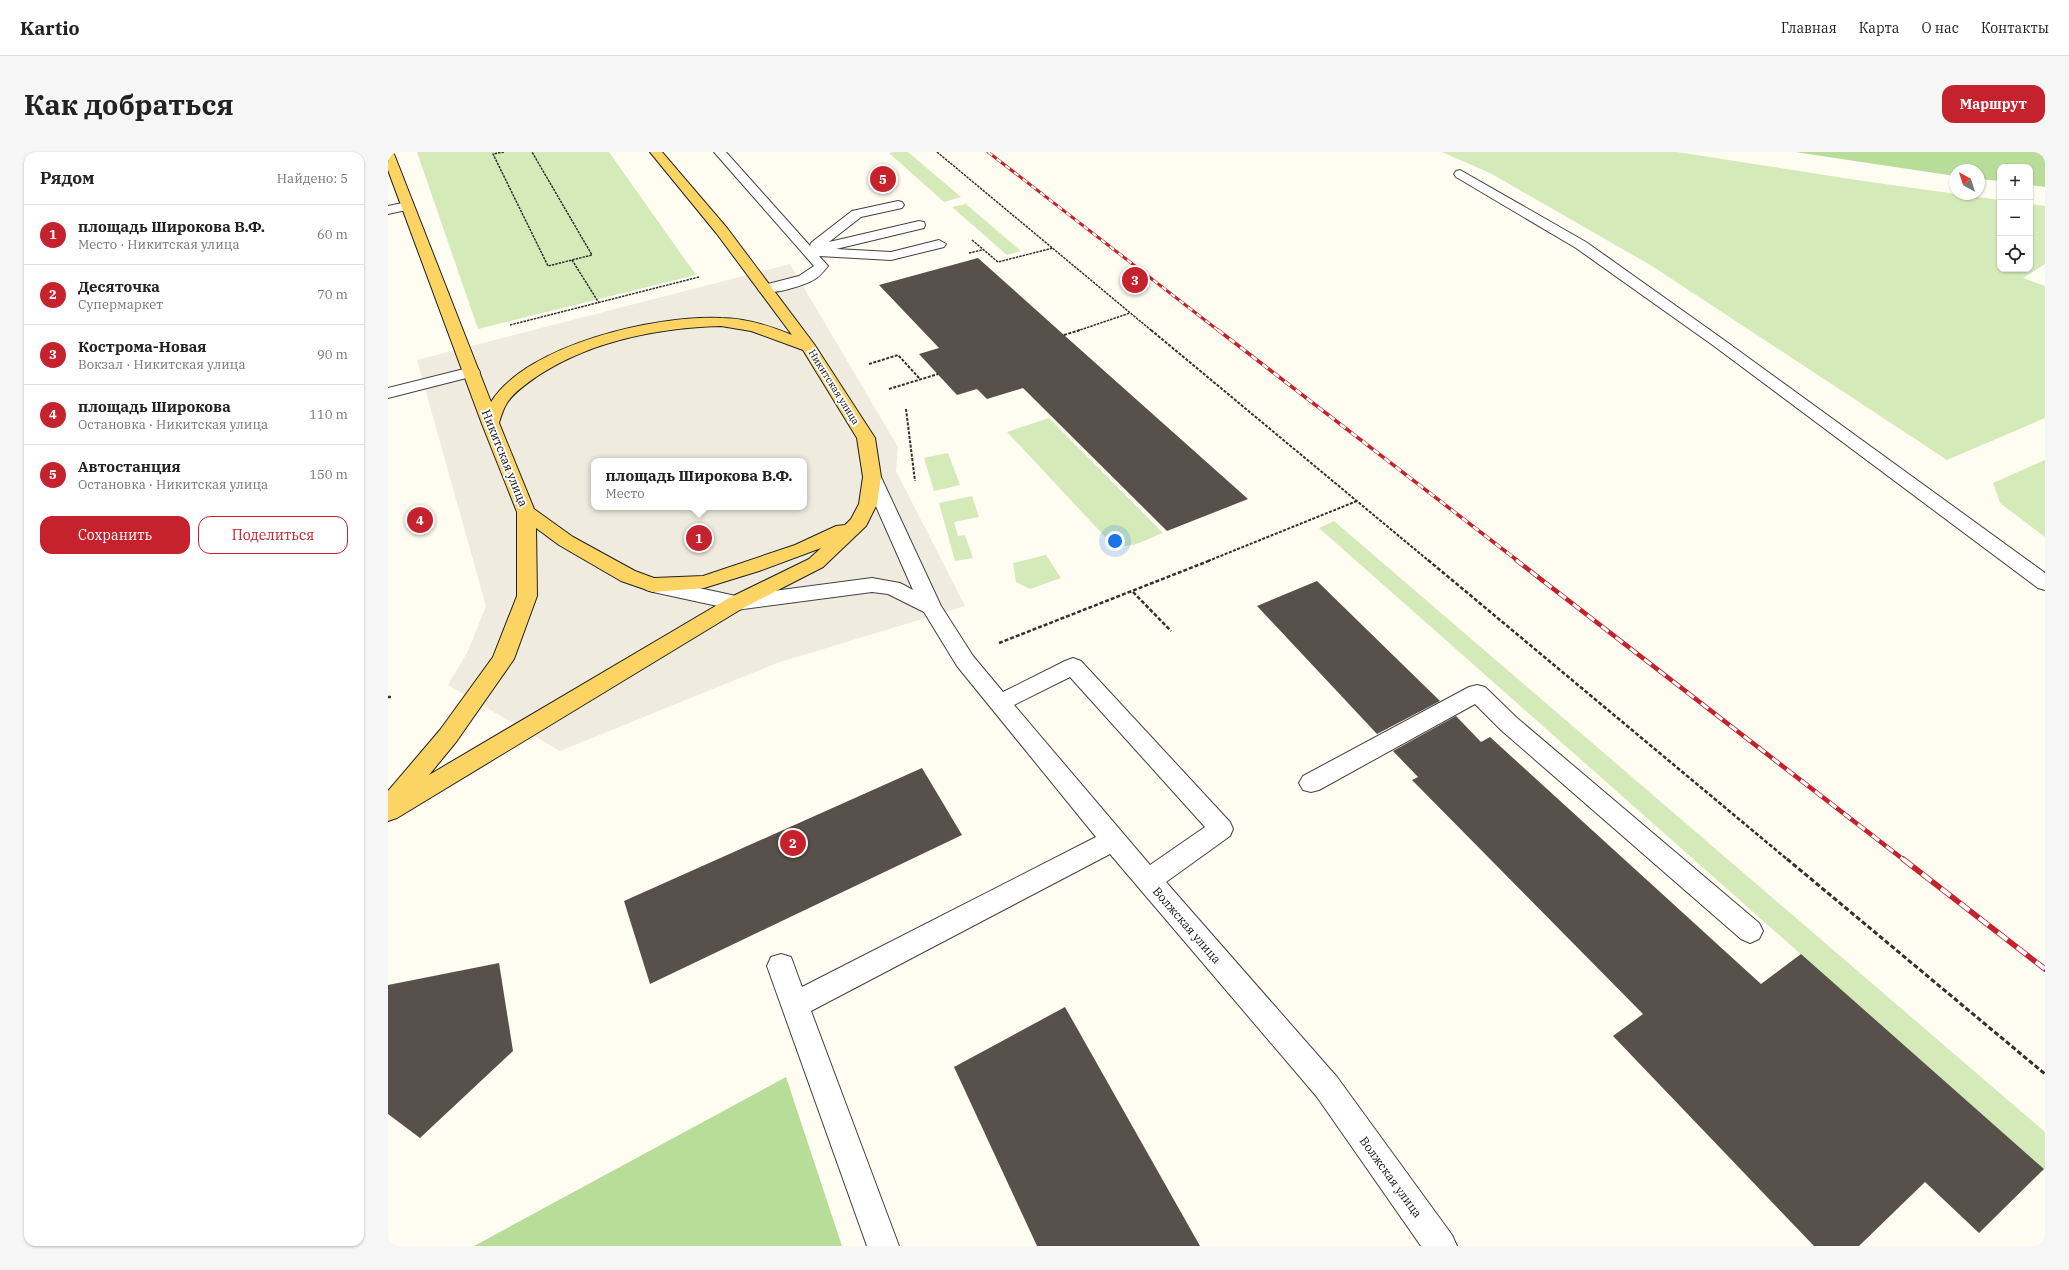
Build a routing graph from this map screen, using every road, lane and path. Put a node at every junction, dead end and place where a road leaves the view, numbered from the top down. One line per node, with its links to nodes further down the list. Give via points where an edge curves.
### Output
1 (504, 152): 15 (path, via 493,154 548,266)
2 (532, 152): 15 (path, via 592,255)
3 (656, 152): 17 (main road, Никитская улица)
4 (720, 152): 14 (street)
5 (937, 152): 12 (path)
6 (388, 154): 9 (main road, Никитская улица)
7 (1460, 174): 34 (street, via 1581,245 1719,343)
8 (898, 205): 14 (street, via 857,214)
9 (407, 206): 10 (street); 24 (main road, Никитская улица)
10 (388, 210)
11 (939, 244): 14 (street, via 891,256)
12 (1054, 248): 13 (path, via 998,262); 19 (path)
13 (982, 250)
14 (810, 251): 14 (street, via 882,246 919,225 865,226); 17 (street, via 821,266 817,272 808,278)
15 (572, 260): 18 (path)
16 (699, 277): 18 (path)
17 (765, 289): 22 (main road, Никитская улица)
18 (599, 303): 20 (path)
19 (1131, 313): 21 (path); 31 (path)
20 (510, 325)
21 (1064, 335)
22 (809, 347): 29 (main road, via 766,330 722,322 671,325 614,337 558,357 522,377 500,400); 30 (main road, Никитская улица, via 866,438)
23 (869, 364): 26 (path, via 898,355)
24 (472, 372): 28 (street); 29 (main road, Никитская улица)
25 (938, 374): 26 (path)
26 (920, 379): 27 (path)
27 (889, 389)
28 (388, 393)
29 (490, 424): 32 (main road, Никитская улица)
30 (872, 477): 33 (main road, Никитская улица, via 868,504); 38 (street, Волжская улица)
31 (1357, 502): 36 (path); 50 (path)
32 (526, 512): 35 (main road, via 566,541 628,576); 43 (main road, Никитская улица, via 527,596 503,659 448,736)
33 (859, 522): 35 (main road, via 802,549 704,582); 37 (main road, Никитская улица, via 816,563)
34 (2045, 583)
35 (653, 585): 37 (street)
36 (1133, 592): 39 (path); 40 (path)
37 (736, 603): 38 (street, via 872,586 893,588); 44 (main road, Никитская улица)
38 (931, 607): 41 (street, Волжская улица, via 965,661)
39 (1171, 631)
40 (992, 646)
41 (1000, 703): 45 (street, Волжская улица); 46 (street, via 1073,666 1221,829)
42 (1311, 783): 47 (street, via 1477,693)
43 (388, 807)
44 (388, 811)
45 (1113, 840): 46 (street, Волжская улица); 49 (street)
46 (1148, 881): 52 (street, Волжская улица, via 1327,1087)
47 (1750, 931)
48 (781, 966): 49 (street)
49 (795, 1005): 51 (street)
50 (2045, 1074)
51 (883, 1246)
52 (1441, 1246)

